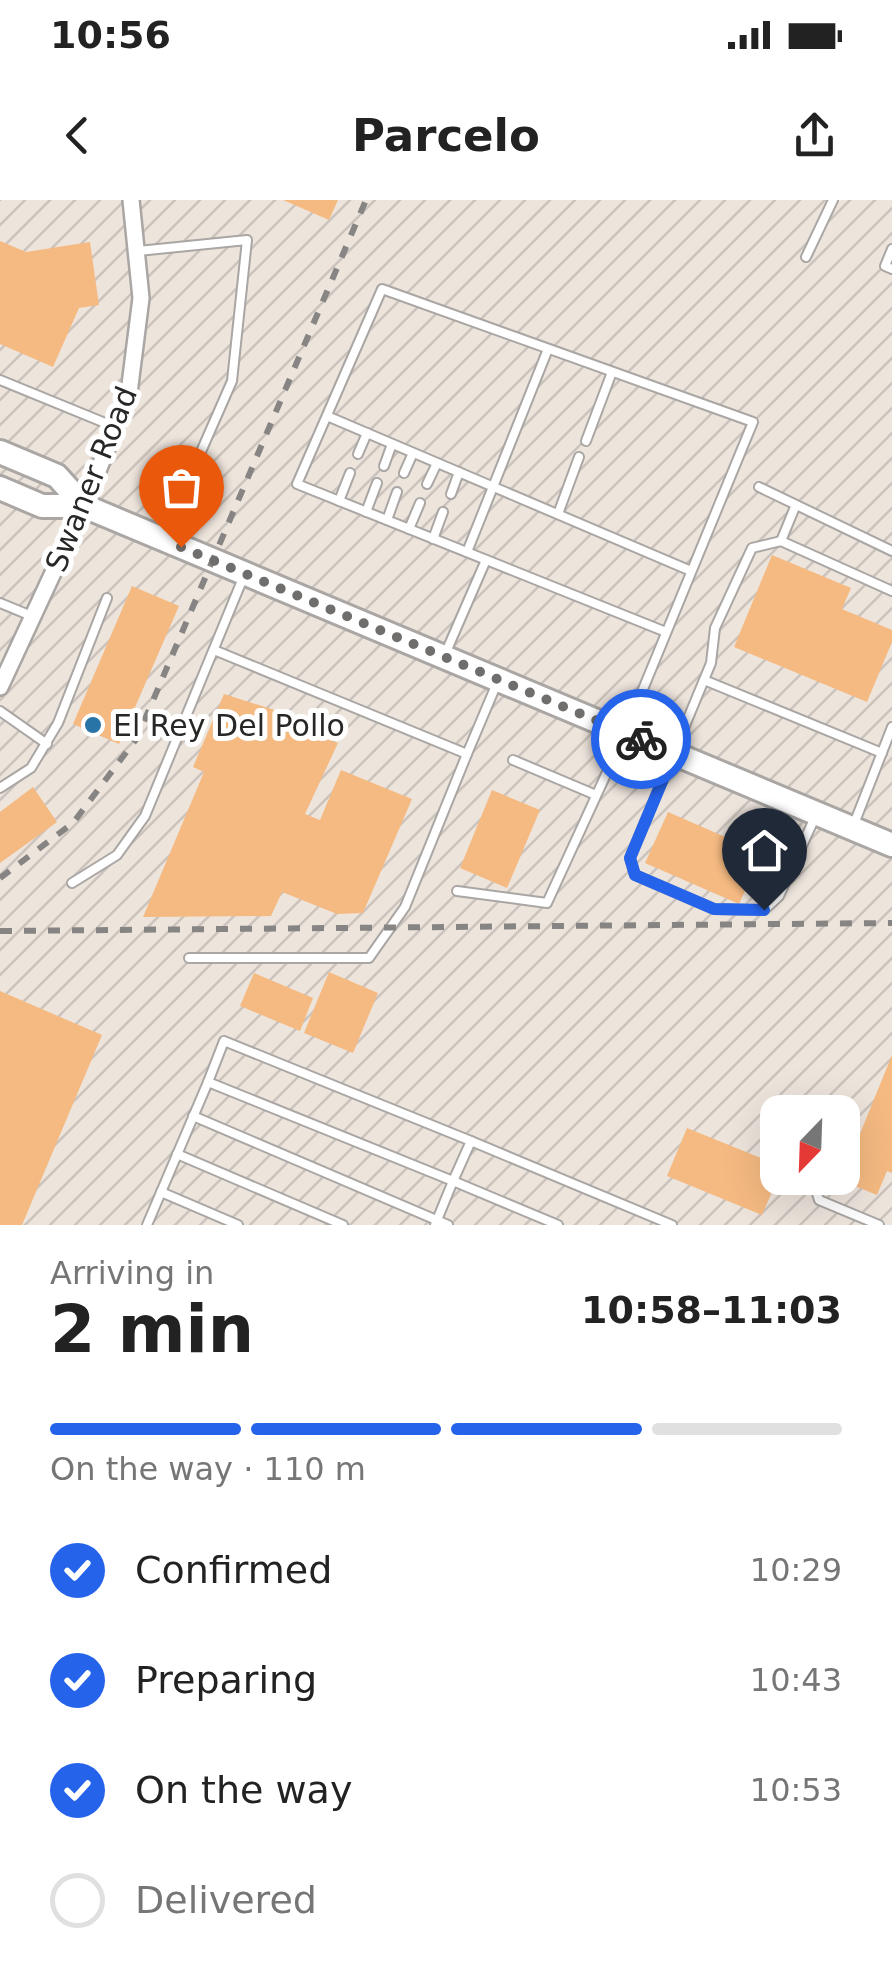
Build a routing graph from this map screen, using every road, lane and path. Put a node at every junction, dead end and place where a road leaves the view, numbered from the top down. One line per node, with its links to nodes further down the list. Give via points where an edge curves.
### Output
1 (132, 200): 4 (street, Swaner Road)
2 (833, 200): 5 (lane)
3 (892, 249): 6 (lane, via 885,266)
4 (138, 251): 11 (street, Swaner Road, via 140,331); 19 (lane, via 247,240 232,382)
5 (806, 258)
6 (892, 269)
7 (548, 349): 8 (lane); 10 (lane, via 382,289); 27 (lane)
8 (612, 372): 13 (lane); 46 (lane, via 753,422)
9 (0, 380): 11 (lane)
10 (327, 416): 12 (lane); 32 (lane, via 297,484)
11 (116, 427): 34 (street, Swaner Road)
12 (366, 433): 14 (lane); 17 (lane)
13 (586, 441)
14 (392, 444): 16 (lane); 21 (lane)
15 (0, 452): 34 (main road, via 58,476)
16 (413, 453): 20 (lane); 24 (lane)
17 (358, 454)
18 (578, 457): 38 (lane)
19 (196, 463)
20 (437, 463): 22 (lane); 26 (lane)
21 (384, 466)
22 (459, 472): 27 (lane); 31 (lane)
23 (350, 473): 32 (lane)
24 (404, 473)
25 (377, 484): 36 (lane)
26 (428, 484)
27 (493, 487): 38 (lane); 44 (lane)
28 (0, 488): 34 (main road, via 42,506)
29 (759, 488): 35 (lane)
30 (396, 492): 39 (lane)
31 (450, 494)
32 (338, 501): 36 (lane)
33 (420, 502): 40 (lane)
34 (84, 506): 47 (main road); 51 (street, Swaner Road)
35 (796, 507): 42 (lane); 43 (lane)
36 (366, 512): 39 (lane)
37 (443, 512): 41 (lane)
38 (558, 514): 46 (lane)
39 (387, 520): 40 (lane)
40 (409, 529): 41 (lane)
41 (433, 539): 44 (lane)
42 (781, 541): 48 (lane); 56 (lane, via 752,548 715,628)
43 (892, 551)
44 (467, 552): 45 (lane)
45 (486, 560): 52 (lane); 54 (lane)
46 (692, 570): 52 (lane)
47 (244, 574): 53 (lane); 54 (main road)
48 (892, 591)
49 (108, 598): 61 (lane)
50 (0, 602): 51 (lane)
51 (34, 617): 57 (street, Swaner Road)
52 (666, 632): 60 (lane)
53 (214, 650): 64 (lane); 71 (lane, via 131,840)
54 (444, 658): 55 (main road)
55 (498, 680): 60 (main road); 64 (lane)
56 (704, 680): 62 (lane); 63 (lane)
57 (0, 687)
58 (0, 710): 61 (lane)
59 (892, 727): 63 (lane)
60 (625, 733): 62 (main road); 67 (lane)
61 (47, 744): 66 (lane, via 31,768)
62 (674, 753): 68 (main road); 68 (lane, via 630,868 714,909 764,910 774,904)
63 (882, 753): 69 (lane)
64 (467, 754): 73 (lane, via 405,907 373,956)
65 (513, 760): 67 (lane)
66 (0, 788)
67 (596, 795): 72 (lane, via 547,902)
68 (817, 813): 69 (main road)
69 (852, 828): 70 (main road)
70 (892, 845)
71 (72, 882)
72 (457, 892)
73 (189, 958)
74 (208, 1082): 75 (lane); 76 (lane, via 224,1041); 78 (lane)
75 (194, 1116): 77 (lane); 81 (lane)
76 (471, 1141): 78 (lane); 87 (lane)
77 (177, 1154): 79 (lane); 84 (lane)
78 (453, 1181): 81 (lane); 86 (lane)
79 (161, 1192): 82 (lane); 83 (lane)
80 (817, 1195): 88 (lane)
81 (436, 1223): 85 (lane)
82 (147, 1225)
83 (238, 1225)
84 (343, 1225)
85 (448, 1225)
86 (558, 1225)
87 (672, 1225)
88 (879, 1225)

